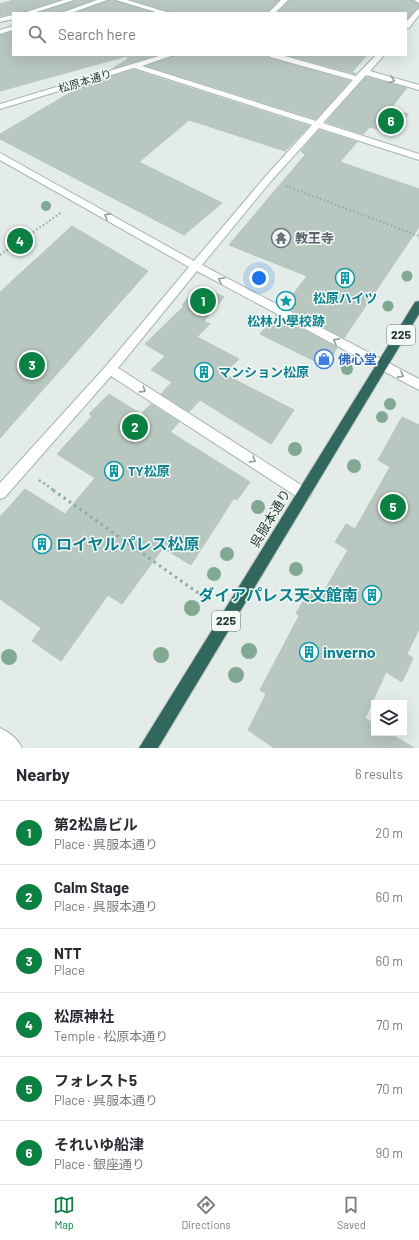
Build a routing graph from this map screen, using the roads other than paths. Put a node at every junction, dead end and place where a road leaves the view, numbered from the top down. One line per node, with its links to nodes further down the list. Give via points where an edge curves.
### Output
1 (71, 0): 6 (street)
2 (104, 0): 7 (street)
3 (119, 0): 8 (street)
4 (285, 0): 9 (street)
5 (419, 11): 12 (street)
6 (29, 12)
7 (67, 12)
8 (164, 12)
9 (272, 12)
10 (12, 17): 11 (street)
11 (0, 20)
12 (407, 25)
13 (12, 28): 14 (street)
14 (0, 32)
15 (167, 56): 18 (street, 松原本通り)
16 (275, 56): 20 (street)
17 (379, 56): 19 (street)
18 (135, 66): 22 (street, 松原本通り); 23 (street)
19 (364, 72): 20 (street); 21 (street, one-way to 21)
20 (357, 80): 23 (street)
21 (419, 88)
22 (0, 107)
23 (317, 124): 25 (street); 26 (street)
24 (0, 156): 26 (street, one-way to 24)
25 (419, 157)
26 (196, 266): 28 (street, one-way to 26); 29 (street)
27 (419, 305): 28 (highway, 呉服本通り / 225)
28 (383, 365): 30 (street, one-way to 30); 32 (highway, 呉服本通り / 225)
29 (110, 369): 31 (street); 32 (street, one-way to 32)
30 (419, 385)
31 (0, 493)
32 (304, 494): 35 (highway, 呉服本通り / 225)
33 (0, 737): 34 (street)
34 (13, 748)
35 (148, 748)

